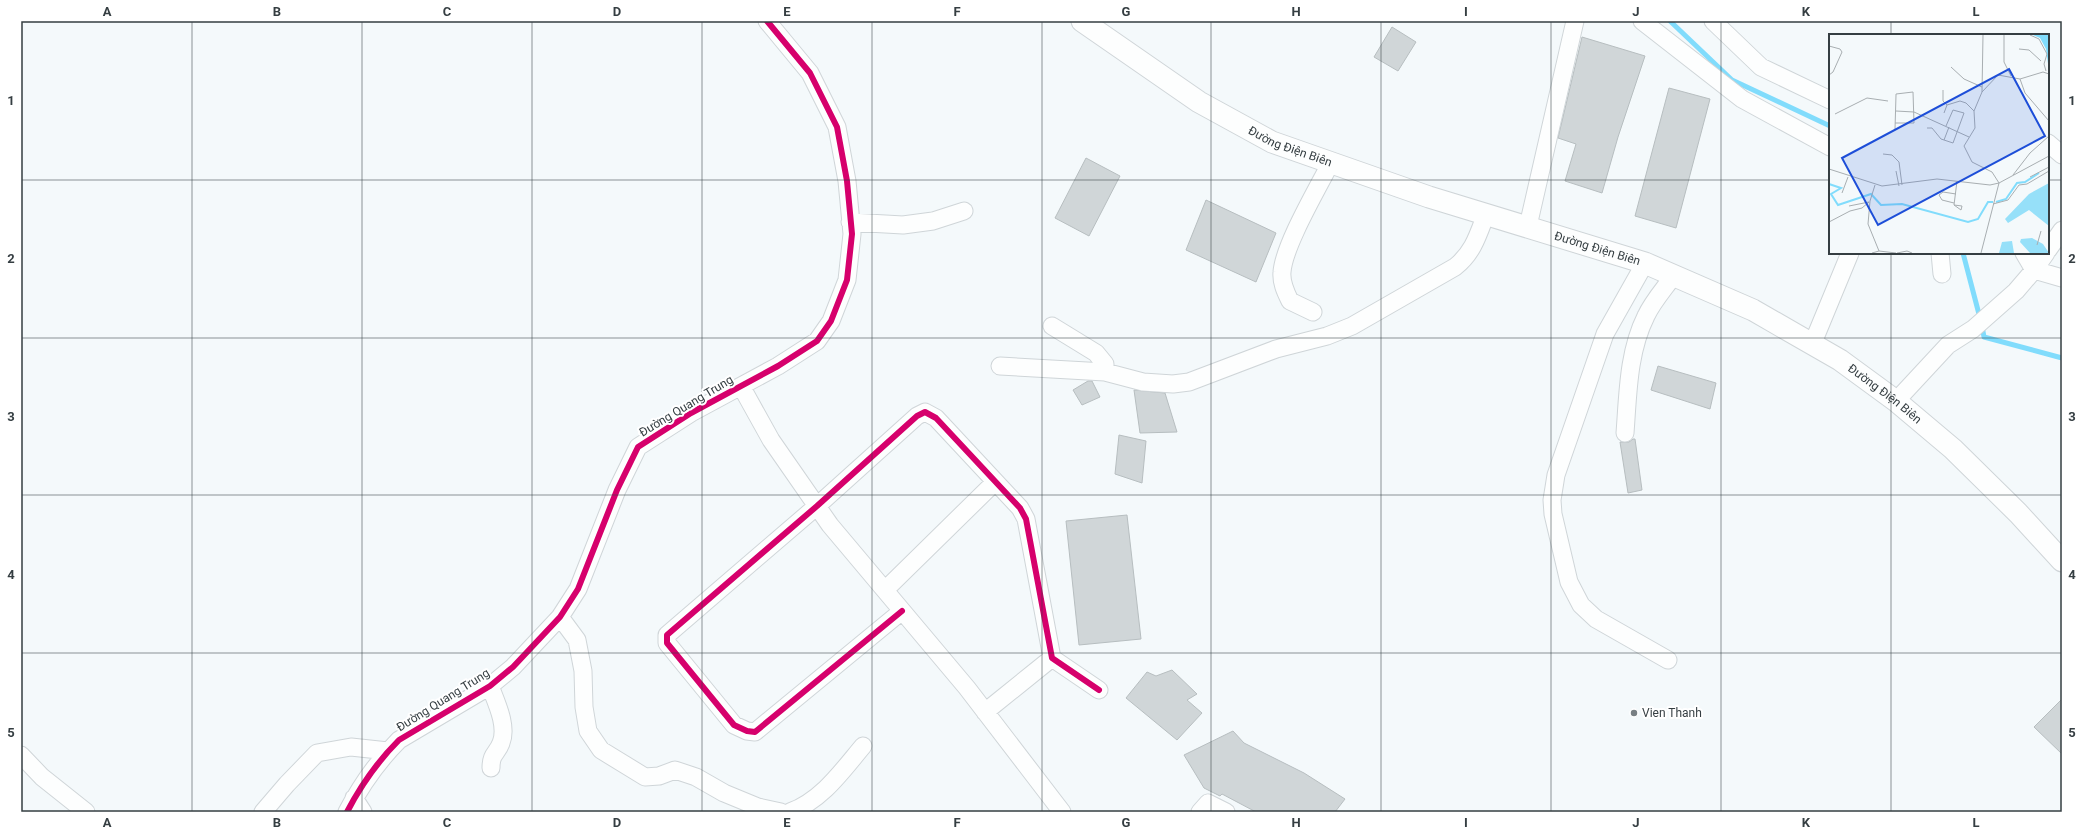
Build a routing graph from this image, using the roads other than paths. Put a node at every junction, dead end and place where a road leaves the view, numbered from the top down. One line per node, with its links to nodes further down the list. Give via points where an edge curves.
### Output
1 (768, 21): 13 (street, Đường Quang Trung, via 810,73 837,127 847,181)
2 (1082, 21): 10 (main road, Đường Điện Biên, via 1199,102 1272,142)
3 (1575, 21): 14 (street)
4 (1642, 21): 7 (street, via 1742,99)
5 (1713, 21): 6 (street, via 1761,67)
6 (1829, 100)
7 (1829, 145)
8 (2049, 145): 9 (street)
9 (2062, 156)
10 (1331, 162): 12 (main road, Đường Điện Biên, via 1428,197); 27 (street, via 1297,231 1282,271 1282,282 1290,301)
11 (964, 210): 13 (street, via 933,221 903,225)
12 (1486, 214): 14 (main road, Đường Điện Biên); 31 (street, via 1472,250 1465,259 1352,326 1327,336 1276,349 1189,382 1144,382)
13 (850, 222): 32 (street, Đường Quang Trung, via 852,234 847,280 831,321 817,341)
14 (1528, 226): 21 (main road, Đường Điện Biên)
15 (2062, 230): 16 (street)
16 (2049, 249)
17 (1850, 254): 29 (street)
18 (1940, 254): 24 (street)
19 (2025, 254): 23 (street)
20 (2045, 254): 23 (street)
21 (1645, 263): 25 (main road, Đường Điện Biên); 42 (street, via 1605,334 1556,475 1552,500 1569,582 1579,602 1596,619)
22 (2062, 265): 23 (street)
23 (2034, 270): 26 (street); 33 (street, via 2016,291 1973,329 1948,345)
24 (1942, 274)
25 (1674, 275): 29 (main road, Đường Điện Biên, via 1753,310); 34 (street, via 1646,315 1634,346)
26 (2062, 278)
27 (1313, 312)
28 (1052, 326): 31 (street, via 1096,353 1105,364)
29 (1812, 345): 33 (main road, Đường Điện Biên, via 1840,360)
30 (1000, 366): 31 (street)
31 (1105, 372)
32 (741, 386): 36 (street, via 771,440); 40 (street, Đường Quang Trung, via 691,413 638,447 617,490 578,589)
33 (1896, 401): 37 (main road, Đường Điện Biên, via 1953,449)
34 (1625, 434)
35 (995, 482): 36 (street, via 936,418 925,412 917,416); 38 (street); 41 (street, via 1020,508 1026,519)
36 (817, 506): 38 (street); 39 (street, via 667,635 667,644 734,725 755,732)
37 (2062, 561)
38 (885, 590): 39 (street)
39 (902, 610): 45 (street)
40 (560, 617): 43 (street, Đường Quang Trung, via 513,667); 53 (street, via 577,640 588,731 601,750 645,777 659,776 675,770 696,777 724,793 758,807)
41 (1052, 658): 44 (street); 45 (street)
42 (1668, 660)
43 (490, 686): 47 (street, Đường Quang Trung, via 399,740); 49 (street, via 499,709 502,736 500,745 491,757)
44 (1098, 690)
45 (985, 712): 55 (street)
46 (863, 746): 54 (street, via 828,787 805,806)
47 (388, 751): 50 (street, Đường Quang Trung); 52 (street, via 351,748 317,753)
48 (21, 755): 51 (street, via 42,777)
49 (491, 768)
50 (355, 807)
51 (86, 812)
52 (264, 812)
53 (781, 812)
54 (790, 812)
55 (1062, 812)
56 (1200, 812): 57 (street, via 1208,803)
57 (1226, 812)

